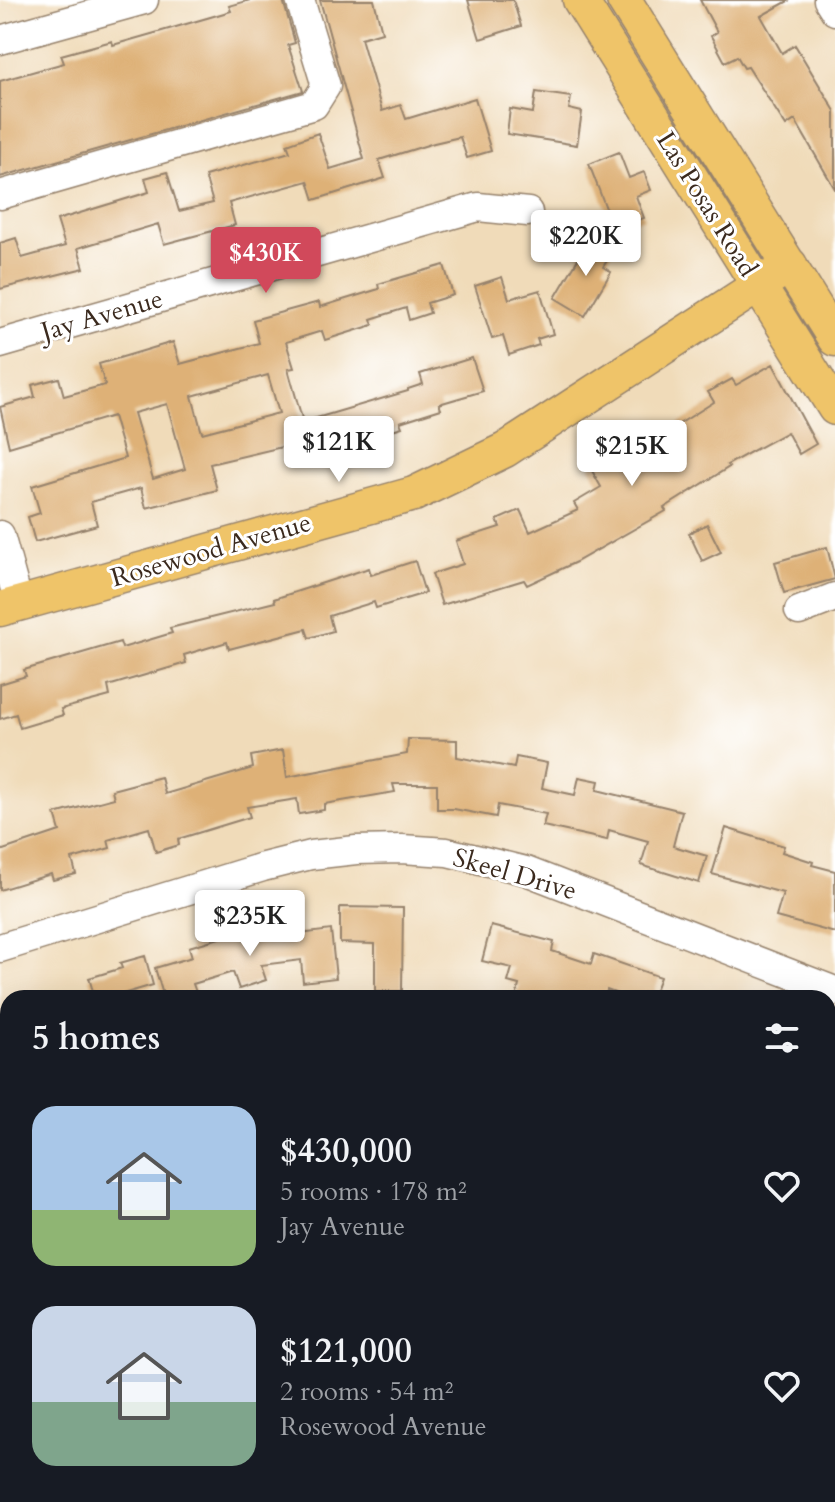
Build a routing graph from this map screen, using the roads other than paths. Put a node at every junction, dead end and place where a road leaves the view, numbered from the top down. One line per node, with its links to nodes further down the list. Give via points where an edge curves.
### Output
1 (144, 0): 7 (street)
2 (300, 0): 8 (street, via 326,86 314,105)
3 (580, 0): 11 (main road, Las Posas Road)
4 (624, 0): 10 (main road, Las Posas Road)
5 (828, 0): 6 (street)
6 (835, 11)
7 (3, 30)
8 (0, 195)
9 (528, 212): 13 (street, Jay Avenue, via 478,207)
10 (790, 265): 11 (main road, Rosewood Avenue); 12 (main road, Las Posas Road)
11 (759, 287): 14 (main road, Las Posas Road); 17 (main road, Rosewood Avenue, via 505,450 414,494)
12 (835, 339)
13 (0, 344)
14 (835, 408)
15 (0, 535): 17 (street)
16 (835, 597): 18 (street)
17 (10, 606)
18 (799, 611)
19 (0, 948): 20 (street, Skeel Drive, via 311,855 402,849 447,852 526,871)
20 (832, 990)

